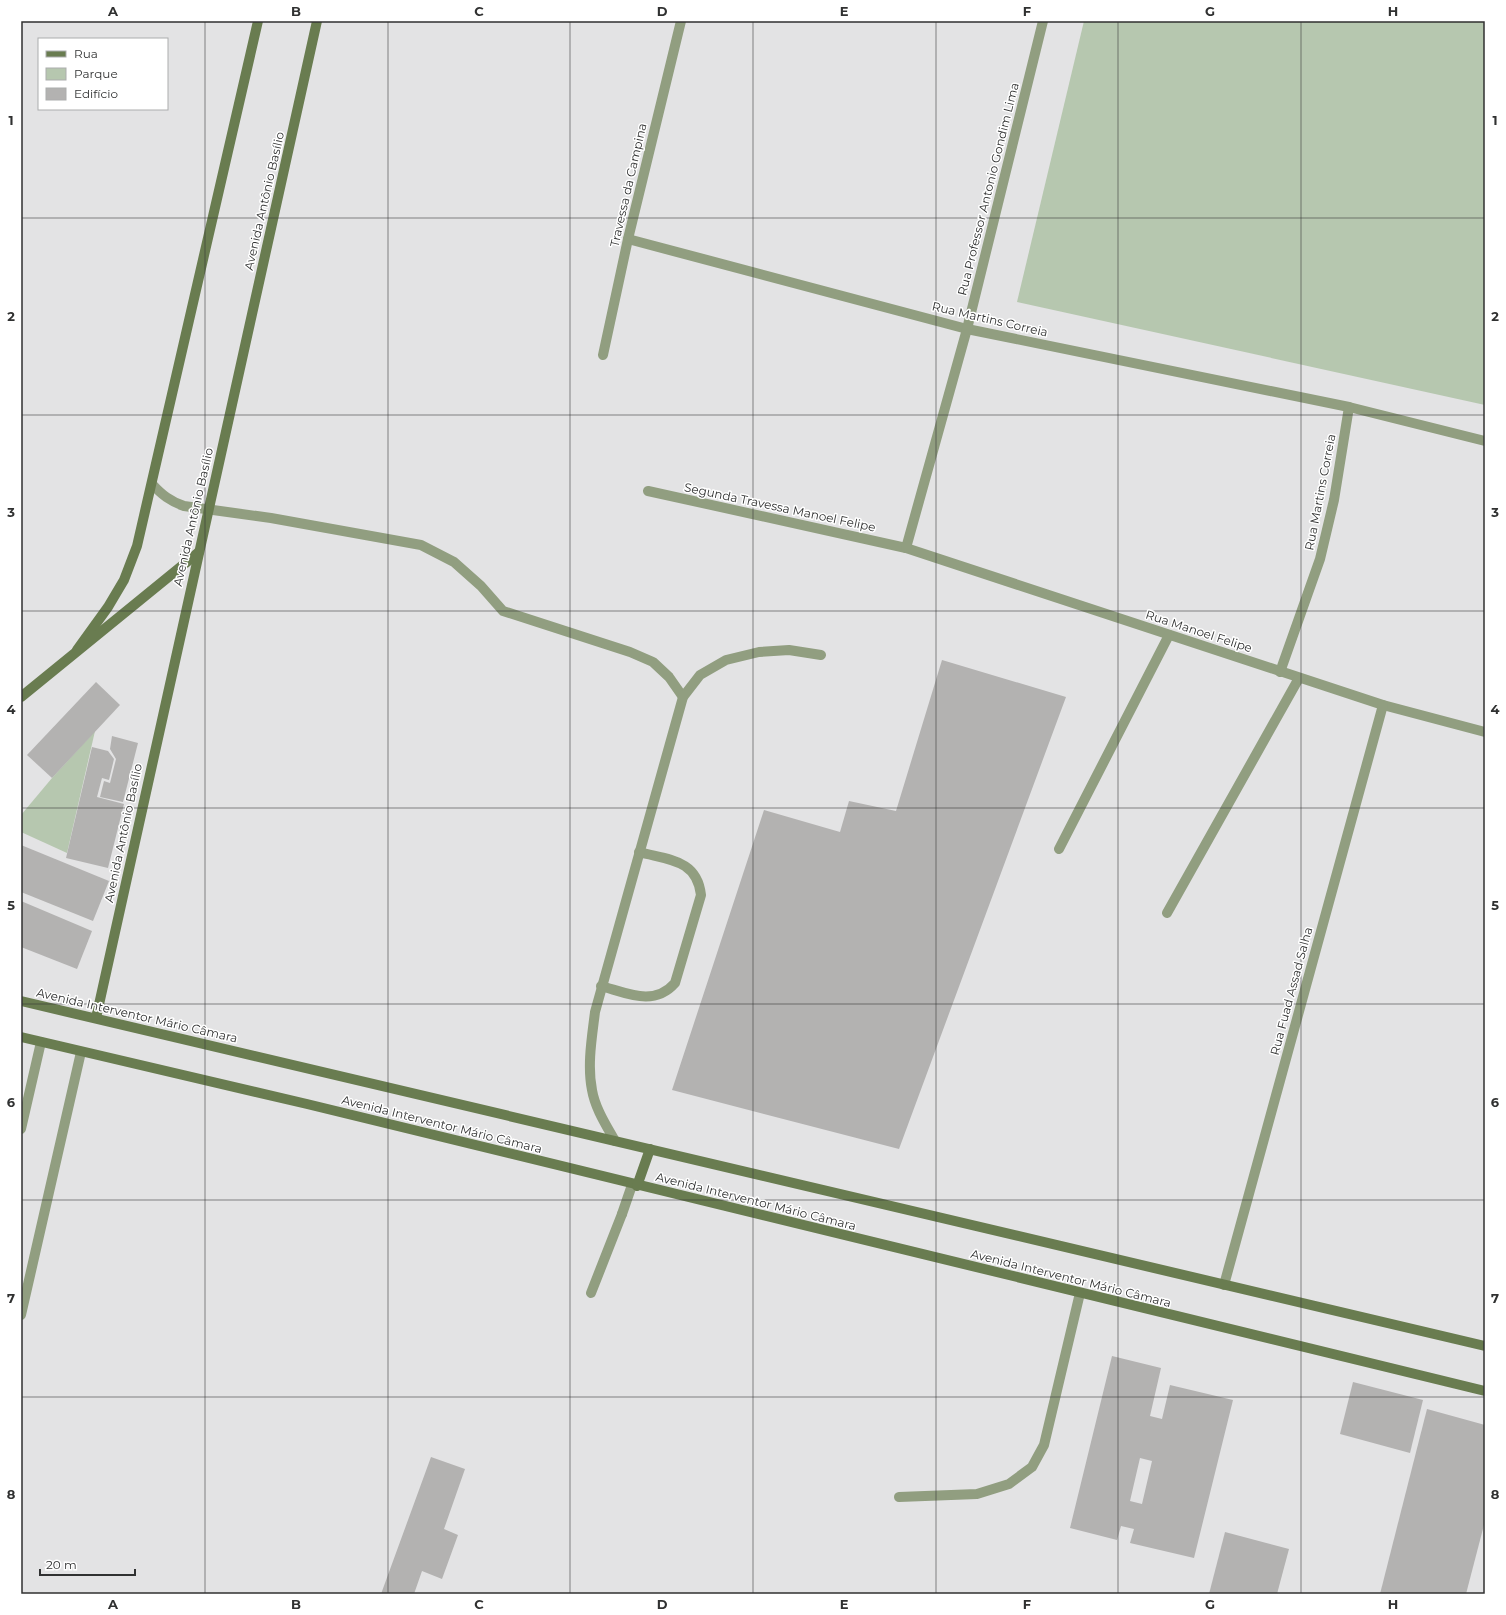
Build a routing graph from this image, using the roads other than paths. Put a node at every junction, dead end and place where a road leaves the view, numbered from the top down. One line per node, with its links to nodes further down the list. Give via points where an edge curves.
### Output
1 (258, 21): 10 (main road)
2 (317, 21): 12 (main road, Avenida Antônio Basílio)
3 (681, 21): 5 (street, Travessa da Campina)
4 (1042, 21): 6 (street, Rua Professor Antonio Gondim Lima)
5 (628, 239): 6 (street, Rua Martins Correia); 7 (street, Travessa da Campina)
6 (967, 329): 8 (street, Rua Martins Correia); 13 (street, Rua Professor Antonio Gondim Lima)
7 (603, 355)
8 (1349, 407): 9 (street, Rua Martins Correia); 18 (street, Rua Martins Correia, via 1334,500 1320,559)
9 (1485, 441)
10 (152, 484): 12 (street, via 172,502 184,506); 16 (main road, via 137,546 124,580)
11 (648, 491): 13 (street, Segunda Travessa Manoel Felipe)
12 (209, 508): 14 (main road, Avenida Antônio Basílio); 21 (street, via 420,545 454,562 503,610 653,662 669,677)
13 (906, 548): 15 (street, Rua Manoel Felipe)
14 (199, 552): 16 (main road); 29 (main road, Avenida Antônio Basílio)
15 (1169, 635): 18 (street, Rua Manoel Felipe); 24 (street)
16 (77, 650): 20 (main road)
17 (821, 655): 21 (street, via 789,650 759,652 726,660 700,675)
18 (1280, 672): 19 (street, Rua Manoel Felipe)
19 (1299, 678): 22 (street, Rua Manoel Felipe); 26 (street)
20 (22, 694)
21 (684, 697): 25 (street)
22 (1384, 705): 23 (street, Rua Manoel Felipe); 37 (street, Rua Fuad Assad Salha)
23 (1485, 732)
24 (1059, 849)
25 (639, 852): 27 (street); 27 (street, via 684,864 694,872 700,883 702,895 675,983 667,992 655,997 643,997)
26 (1167, 913)
27 (600, 986): 34 (street, via 592,1036 592,1090 600,1113)
28 (21, 1001): 29 (main road, Avenida Interventor Mário Câmara)
29 (96, 1018): 34 (main road, Avenida Interventor Mário Câmara)
30 (21, 1037): 31 (main road, Avenida Interventor Mário Câmara)
31 (41, 1042): 32 (main road, Avenida Interventor Mário Câmara); 33 (street)
32 (81, 1052): 36 (main road, Avenida Interventor Mário Câmara, via 307,1104); 40 (street)
33 (21, 1129)
34 (615, 1141): 35 (main road, Avenida Interventor Mário Câmara)
35 (650, 1150): 36 (main road); 37 (main road, Avenida Interventor Mário Câmara)
36 (634, 1185): 38 (street); 39 (main road, Avenida Interventor Mário Câmara)
37 (1224, 1284): 41 (main road, Avenida Interventor Mário Câmara)
38 (591, 1293)
39 (1080, 1293): 42 (main road, Avenida Interventor Mário Câmara); 43 (street, via 1044,1445 1032,1468 1009,1484 977,1494)
40 (21, 1315)
41 (1485, 1346)
42 (1485, 1391)
43 (899, 1497)

